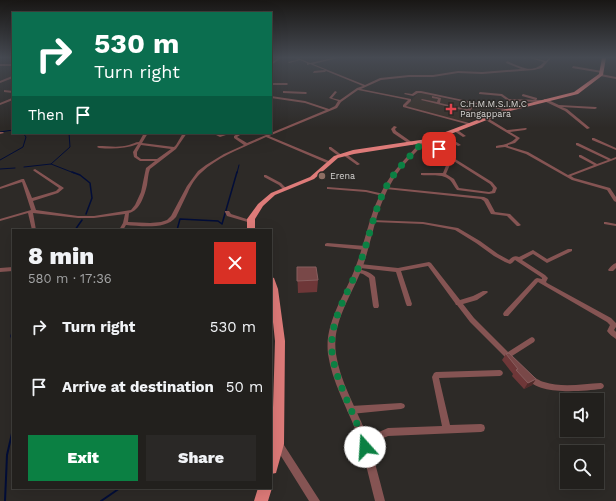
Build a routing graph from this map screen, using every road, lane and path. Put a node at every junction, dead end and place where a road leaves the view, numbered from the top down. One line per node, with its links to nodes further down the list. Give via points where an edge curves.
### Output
1 (354, 81): 6 (street)
2 (374, 81): 6 (street)
3 (592, 81): 25 (main road, via 579,92)
4 (272, 84): 5 (street)
5 (287, 84)
6 (364, 85): 8 (street)
7 (284, 88): 11 (street)
8 (358, 89): 24 (street); 34 (street, via 410,100 404,106)
9 (5, 91): 10 (street)
10 (12, 92)
11 (284, 92): 13 (street); 20 (street)
12 (336, 92): 24 (street, via 330,98)
13 (306, 93)
14 (480, 93): 25 (street, via 502,95 509,100)
15 (405, 94): 16 (street)
16 (433, 94): 26 (street, via 440,100); 32 (street)
17 (523, 94): 25 (street)
18 (272, 97): 20 (street)
19 (3, 98): 23 (street)
20 (280, 98): 31 (street, via 305,102)
21 (12, 100): 23 (street)
22 (422, 100): 26 (street)
23 (9, 101): 27 (street)
24 (340, 101): 31 (street, via 336,107)
25 (543, 101): 29 (street); 32 (main road)
26 (436, 103): 28 (street, via 466,110)
27 (0, 104)
28 (472, 106)
29 (559, 107): 30 (street); 36 (street, via 571,113)
30 (596, 108)
31 (329, 110): 46 (street)
32 (508, 110): 33 (main road)
33 (485, 118): 34 (main road); 39 (street)
34 (471, 124): 38 (main road)
35 (395, 127): 53 (street, via 394,132)
36 (588, 128)
37 (525, 129): 39 (street)
38 (455, 130): 47 (main road); 49 (street)
39 (507, 132): 57 (street, via 518,139)
40 (145, 134): 52 (street)
41 (184, 134): 60 (street)
42 (216, 134): 43 (street)
43 (227, 134)
44 (239, 134): 56 (street, via 235,137)
45 (271, 134): 48 (street)
46 (272, 134)
47 (443, 135): 51 (main road); 55 (street)
48 (266, 136): 56 (street); 69 (street)
49 (464, 136)
50 (593, 139): 62 (street)
51 (425, 142): 53 (main road); 65 (street); 82 (street, via 390,179)
52 (140, 144): 58 (street); 60 (street); 67 (street, via 135,152 137,158)
53 (412, 144): 63 (main road)
54 (577, 144): 68 (street)
55 (459, 145)
56 (247, 146): 91 (street, via 224,155 199,172 169,221 157,224)
57 (506, 146): 59 (street); 76 (street, via 525,152)
58 (99, 147)
59 (497, 147)
60 (175, 148): 67 (street)
61 (330, 148): 63 (street)
62 (616, 149)
63 (342, 155): 69 (main road); 70 (street)
64 (580, 156): 71 (street)
65 (450, 158): 74 (street); 74 (street, via 491,183 495,191 489,193 458,189 453,180)
66 (616, 158): 68 (street)
67 (157, 160): 87 (street, via 146,171 146,182 135,209)
68 (611, 160): 71 (street)
69 (328, 162): 79 (main road, via 312,178)
70 (358, 164)
71 (598, 165): 76 (street)
72 (35, 170): 83 (street, via 62,188 58,192)
73 (422, 174): 74 (street)
74 (444, 174)
75 (265, 176): 79 (street)
76 (568, 176): 80 (street)
77 (0, 188): 83 (street, via 22,180)
78 (328, 188): 82 (street)
79 (285, 189): 90 (main road, via 273,194 260,205)
80 (609, 189): 81 (street); 84 (street)
81 (616, 191)
82 (384, 192): 89 (street); 93 (street, via 482,198 486,200 493,213 508,215)
83 (31, 200): 85 (street)
84 (616, 201)
85 (32, 211): 87 (street, via 78,217); 88 (street); 95 (street)
86 (227, 212): 90 (street)
87 (127, 213): 91 (street)
88 (0, 220)
89 (373, 221): 99 (street); 101 (street, via 423,223 456,229 507,261 511,262 514,258)
90 (251, 222): 97 (main road)
91 (125, 223): 96 (street)
92 (606, 223): 94 (street)
93 (519, 225)
94 (616, 225)
95 (34, 229)
96 (121, 229)
97 (251, 229)
98 (328, 245): 99 (street)
99 (365, 248): 103 (street)
100 (570, 250): 101 (street, via 547,260 533,252)
101 (518, 260): 108 (street, via 543,276)
102 (616, 265): 107 (street)
103 (358, 268): 106 (street); 113 (street, via 372,277); 121 (street, via 339,309 332,334 337,375)
104 (12, 269): 105 (street)
105 (0, 270)
106 (398, 270): 111 (street, via 429,264); 112 (street)
107 (611, 270)
108 (543, 282): 114 (street, via 537,280 532,284); 115 (street, via 610,320 614,325 610,331)
109 (272, 283): 125 (main road, via 280,341)
110 (485, 292): 111 (street)
111 (458, 303): 116 (street, via 510,358)
112 (410, 304)
113 (376, 306)
114 (506, 314)
115 (616, 336)
116 (532, 340)
117 (500, 373): 123 (street, via 436,375)
118 (528, 376): 119 (street, via 533,381 547,386)
119 (601, 386)
120 (401, 406): 121 (street)
121 (351, 410): 124 (street)
122 (481, 428): 123 (street)
123 (447, 429): 124 (street, via 388,432)
124 (364, 443): 130 (street)
125 (278, 444): 126 (main road); 129 (street)
126 (272, 465)
127 (265, 489): 128 (main road)
128 (261, 501)
129 (315, 501)
130 (380, 501)

